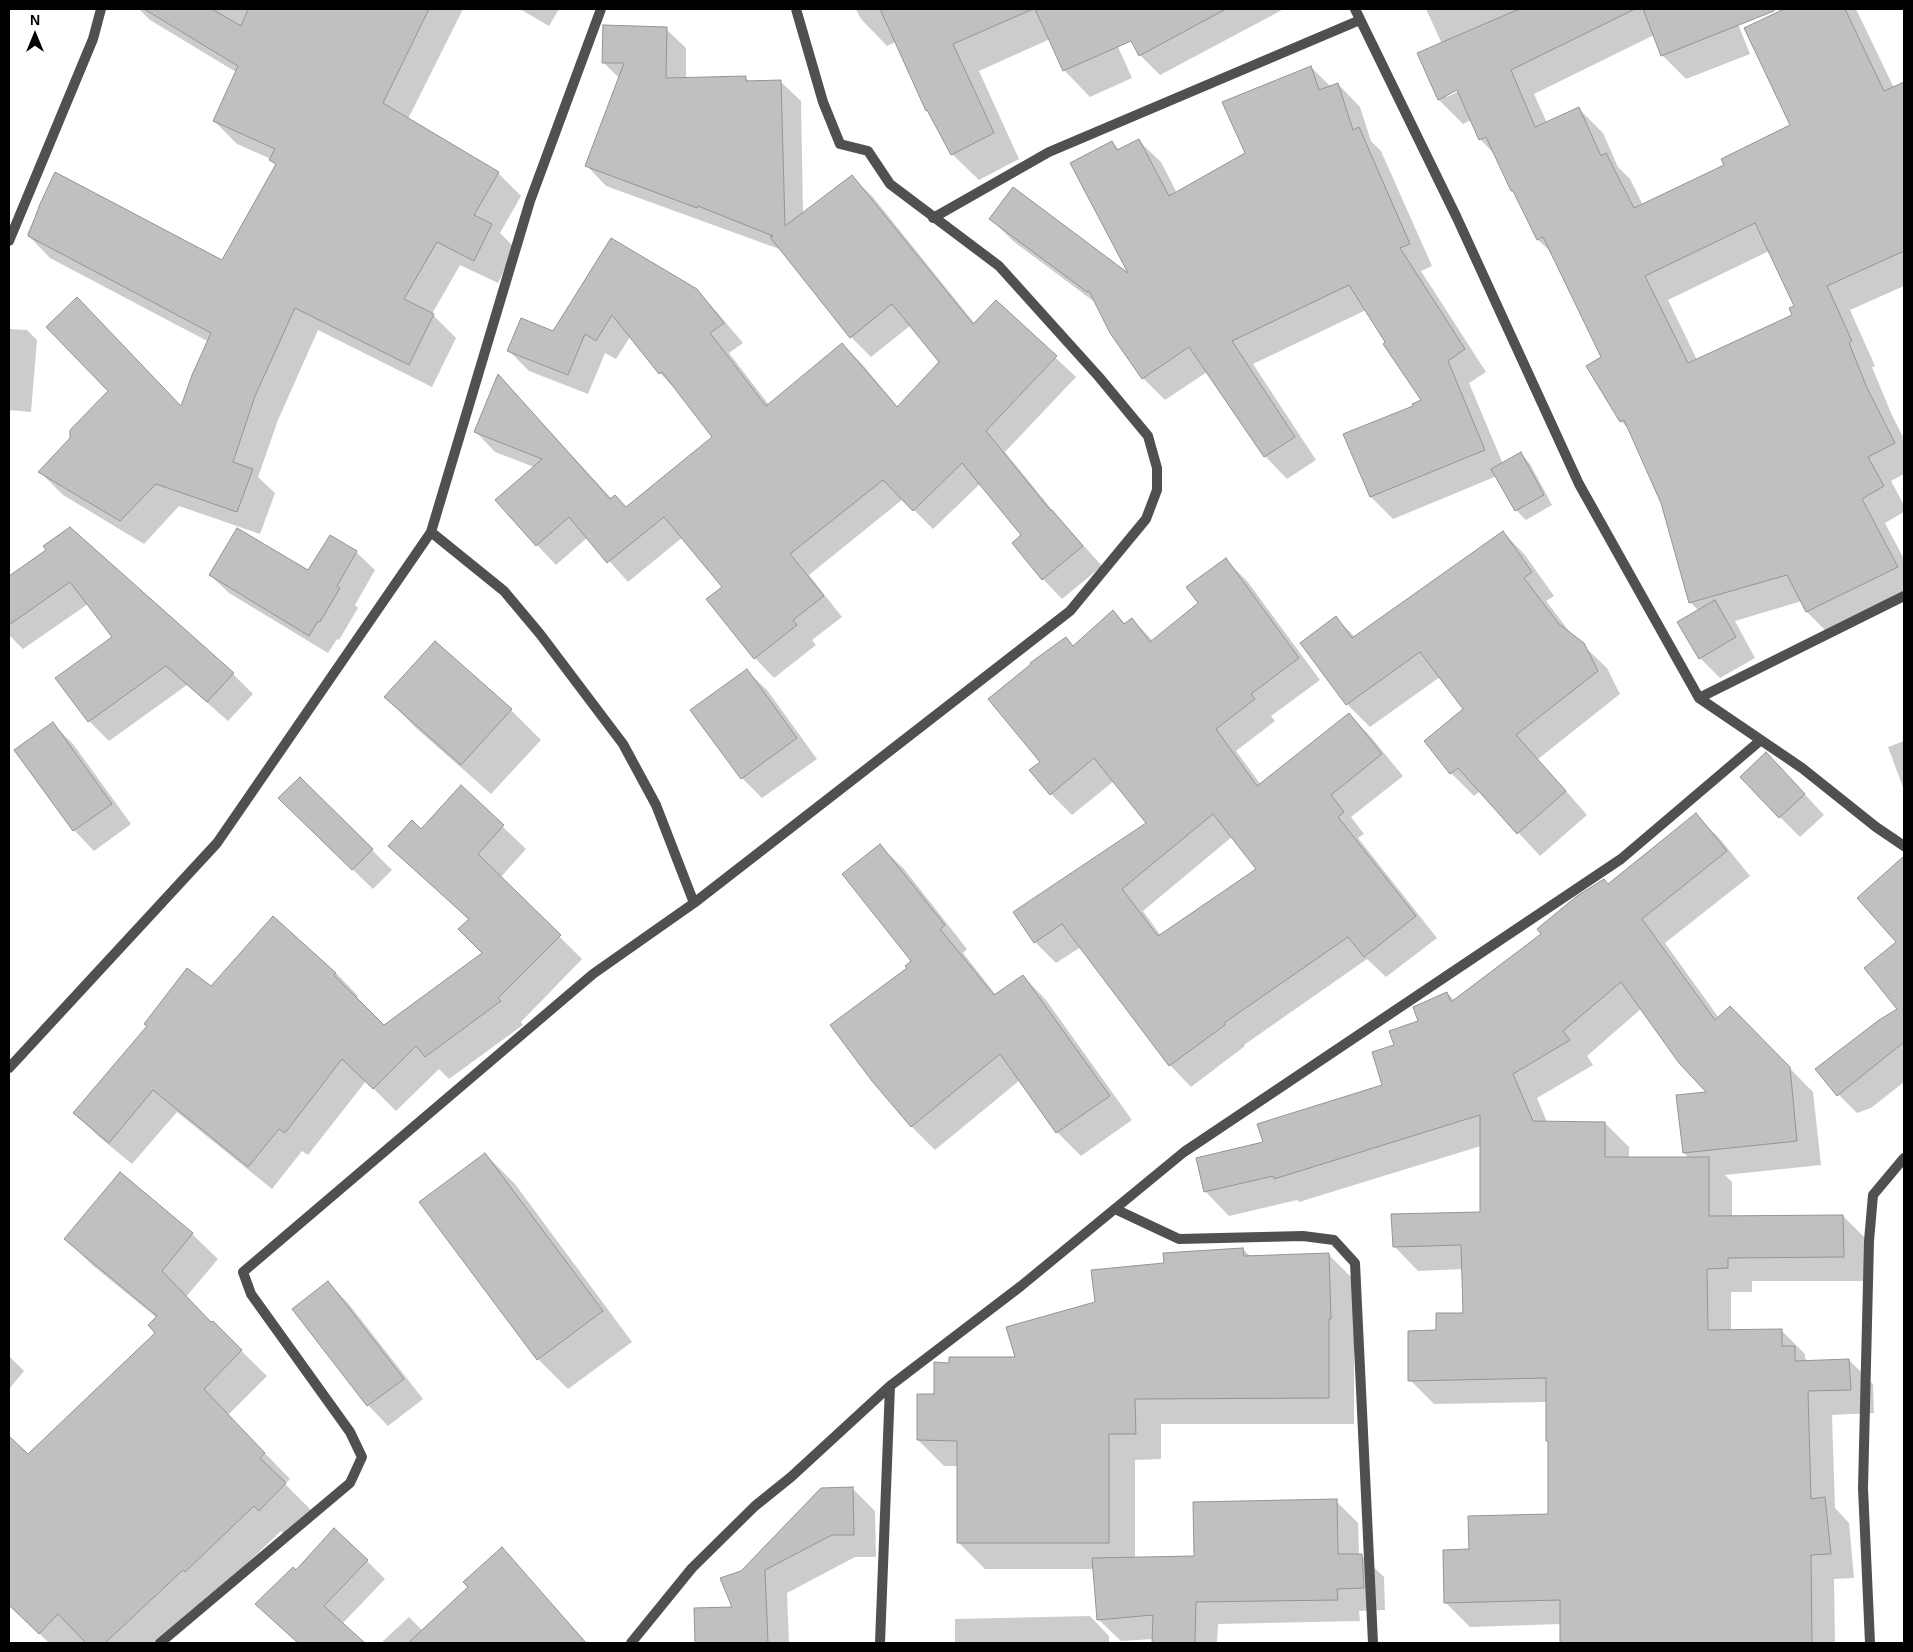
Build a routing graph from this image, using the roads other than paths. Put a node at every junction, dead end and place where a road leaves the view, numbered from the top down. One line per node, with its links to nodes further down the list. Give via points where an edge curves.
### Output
1 (100, 9): 7 (street, via 93,39)
2 (601, 9): 8 (street, via 530,201)
3 (796, 9): 6 (street, via 823,102 840,144 868,151 890,184)
4 (1355, 9): 5 (street)
5 (1360, 20): 6 (street, via 1049,152); 10 (street, via 1579,484)
6 (933, 218): 13 (street, via 999,266 1148,436 1157,468 1157,490 1146,519 1070,611)
7 (9, 241)
8 (431, 532): 13 (street, via 504,591 624,744 656,805); 14 (street, via 217,843)
9 (1904, 596): 10 (street)
10 (1699, 698): 11 (street)
11 (1761, 740): 12 (street); 16 (street, via 1621,859 1184,1152)
12 (1904, 846)
13 (694, 903): 18 (street, via 593,974 243,1272 251,1294 350,1432 362,1457 350,1483)
14 (9, 1068)
15 (1904, 1158): 22 (street, via 1873,1195 1869,1241 1863,1488)
16 (1115, 1209): 17 (street); 21 (street, via 1179,1239 1303,1236 1334,1240 1356,1263)
17 (890, 1386): 19 (street, via 748,1513 692,1568); 20 (street)
18 (160, 1643)
19 (631, 1643)
20 (880, 1643)
21 (1373, 1643)
22 (1870, 1643)

